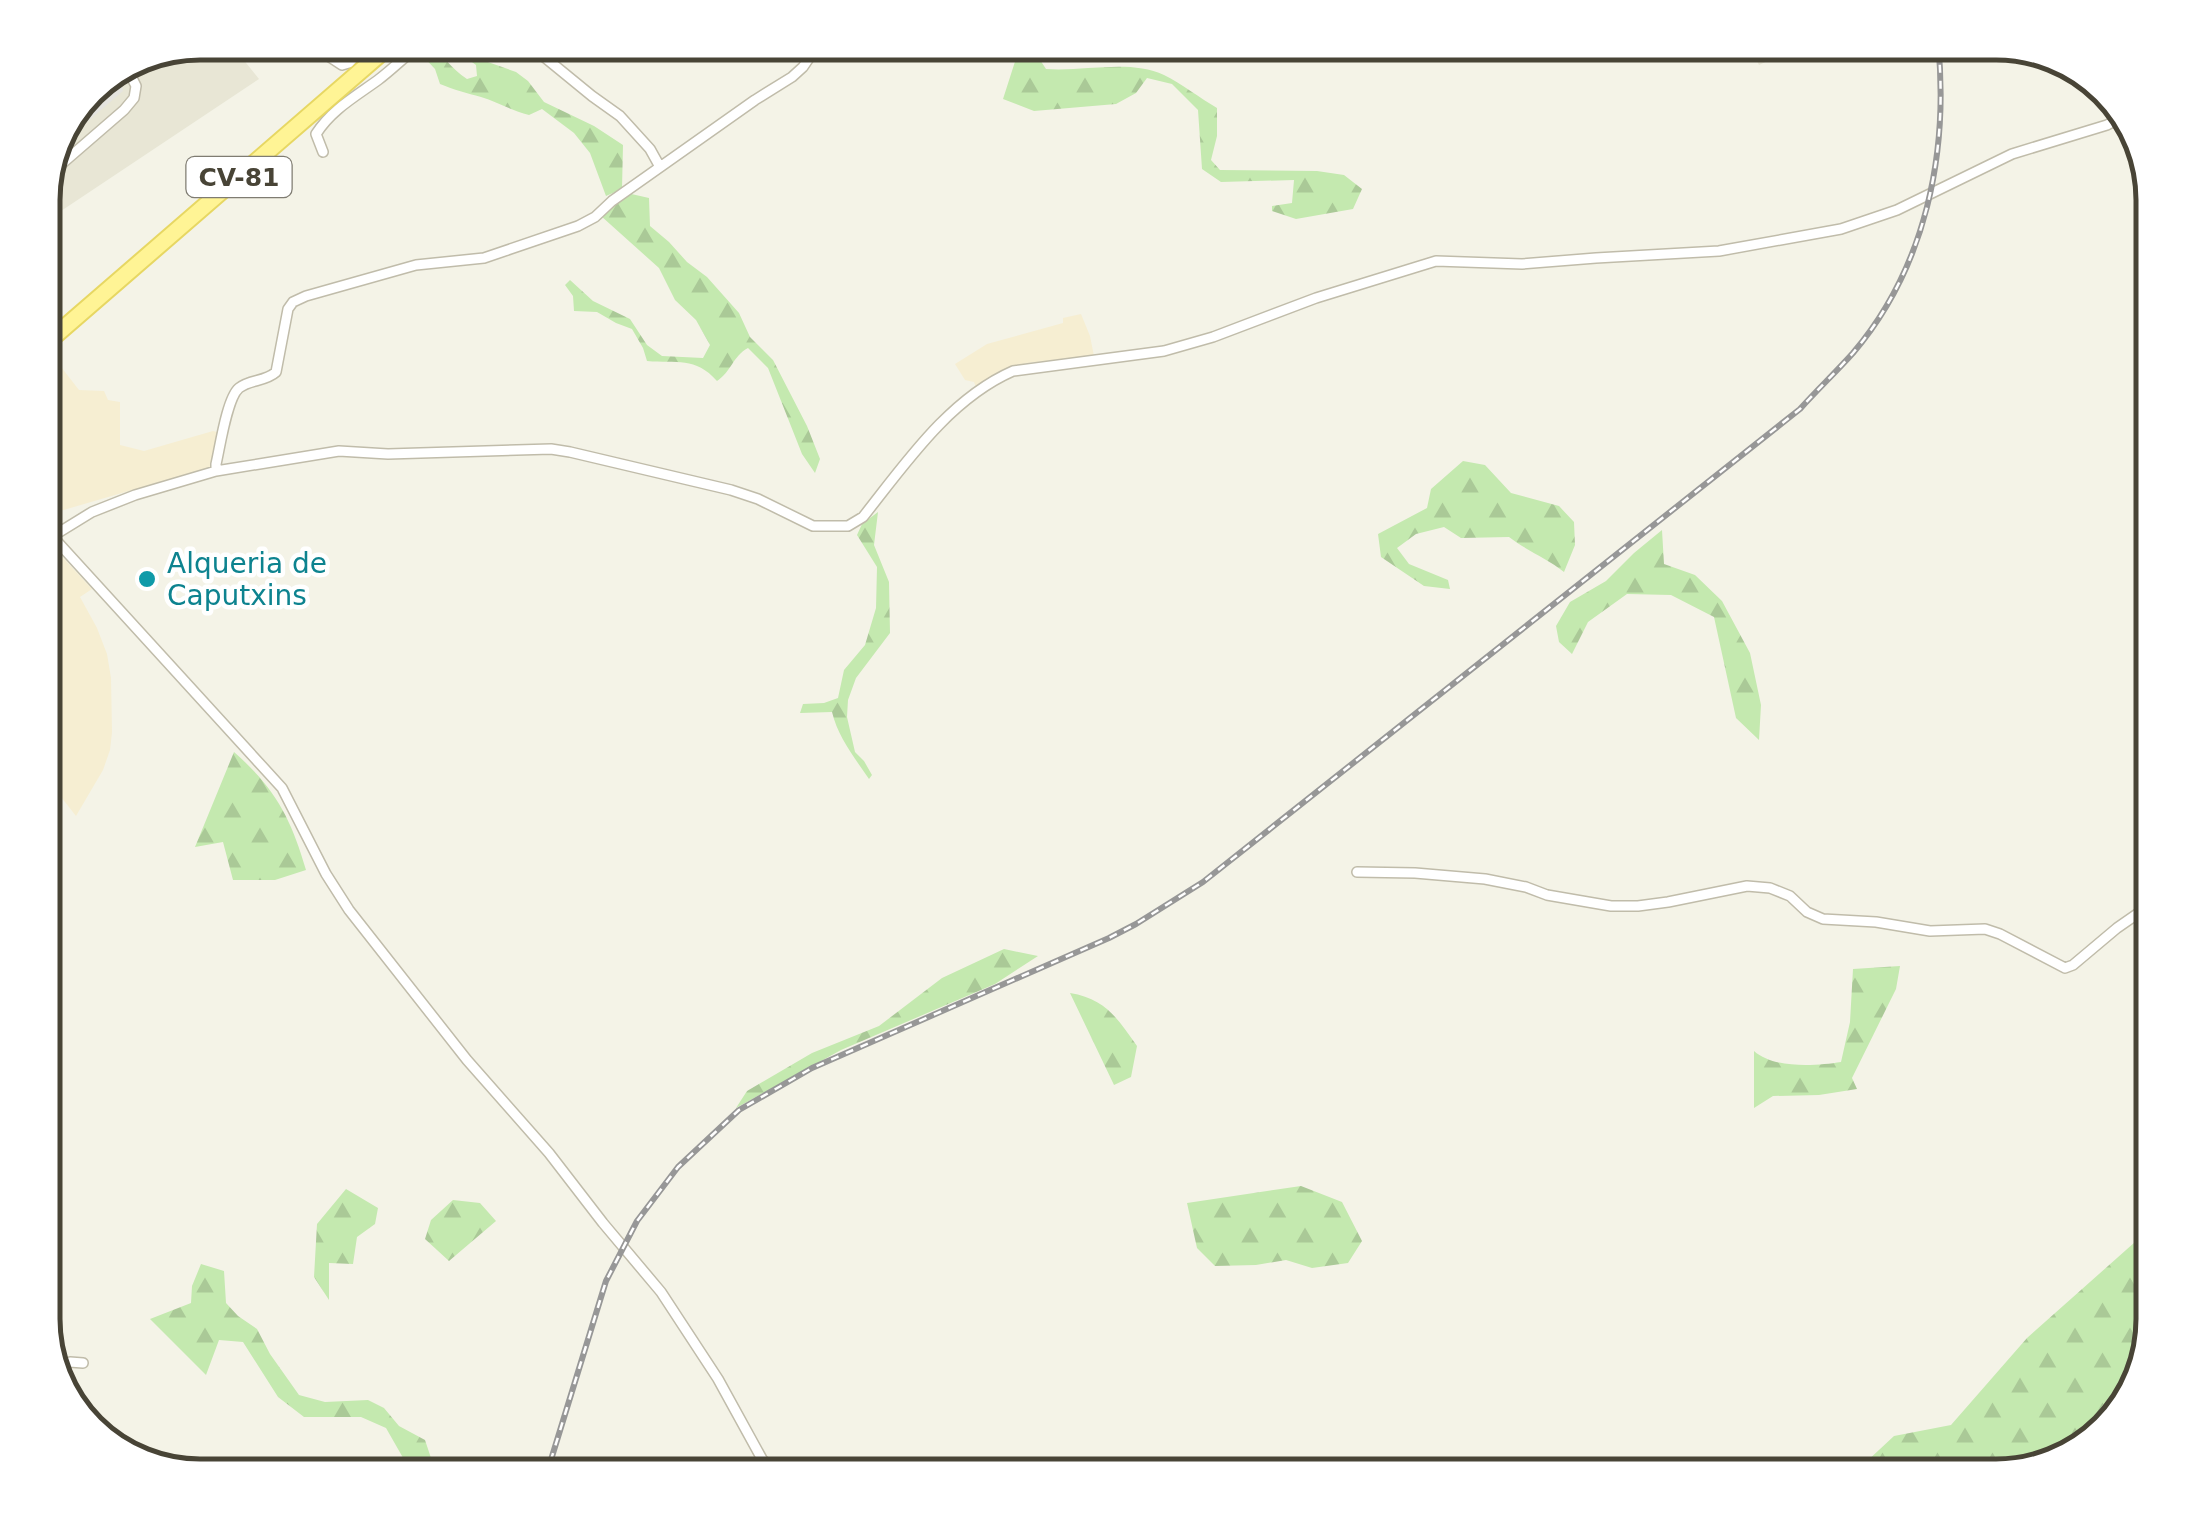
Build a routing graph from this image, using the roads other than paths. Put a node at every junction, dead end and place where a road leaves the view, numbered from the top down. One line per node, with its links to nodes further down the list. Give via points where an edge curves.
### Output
1 (373, 60): 10 (main road, CV-81)
2 (399, 60): 7 (street, via 321,127 316,134)
3 (548, 60): 9 (street, via 620,116)
4 (809, 60): 9 (street)
5 (132, 78): 8 (street, via 134,98)
6 (2112, 123): 13 (street, via 2012,154 1900,209 1840,229 1719,251 1522,264 1436,261 1164,351 1014,372 984,387 932,432 863,517 848,526 813,526 731,490 551,449 340,451)
7 (323, 152)
8 (66, 160)
9 (660, 166): 13 (street, via 578,226 484,258 416,265 298,299 288,310 276,372 233,395)
10 (83, 312): 11 (street); 12 (main road, CV-81)
11 (60, 325)
12 (60, 332)
13 (216, 472): 14 (street, via 135,495)
14 (60, 532)
15 (60, 544): 20 (street, via 282,788 348,910 660,1292)
16 (1357, 872): 17 (street, via 1485,879 1611,906 1770,888 1823,919 1930,931 1985,929 2065,968)
17 (2136, 915)
18 (68, 1363): 19 (street)
19 (84, 1363)
20 (762, 1459)

